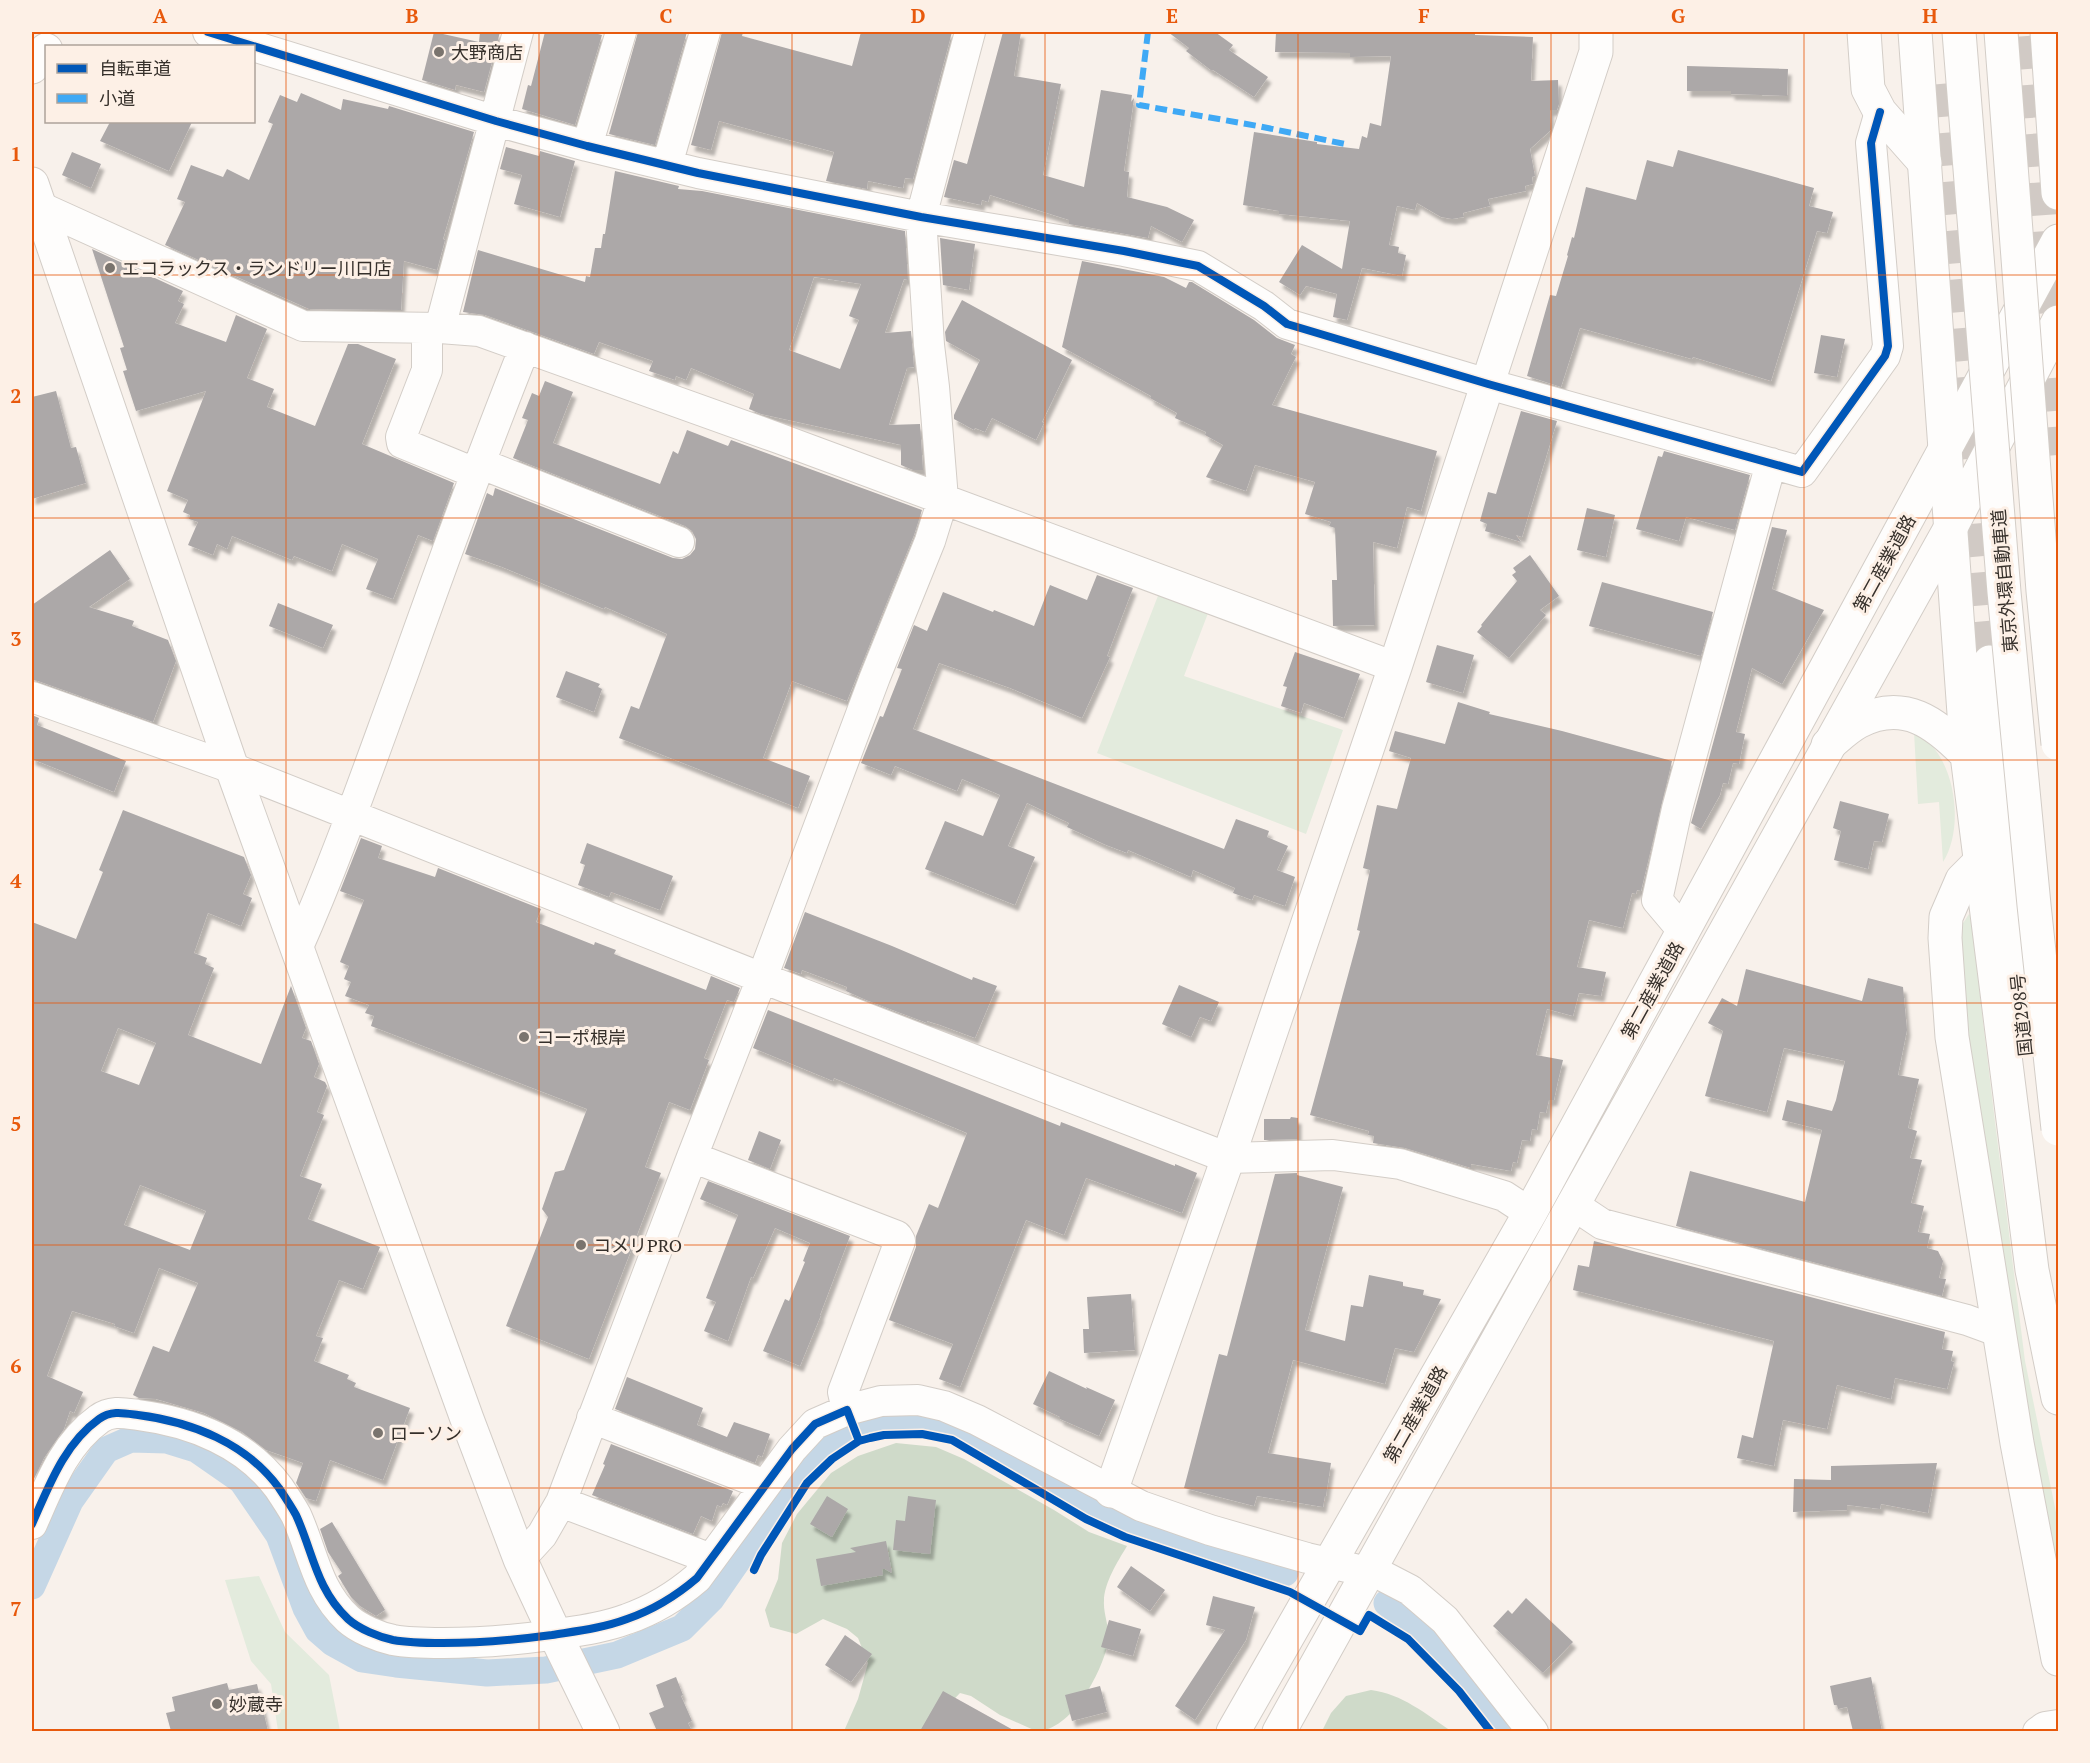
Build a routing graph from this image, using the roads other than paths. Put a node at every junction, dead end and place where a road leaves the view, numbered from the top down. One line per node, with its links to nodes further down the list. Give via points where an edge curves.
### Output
1 (62, 32): 14 (main road)
2 (208, 32): 15 (street)
3 (518, 32): 21 (street)
4 (621, 32): 22 (street)
5 (705, 32): 24 (street)
6 (970, 32): 27 (street)
7 (1596, 32): 32 (main road, via 1596,52)
8 (1864, 32): 20 (main road, via 1868,89)
9 (1915, 32): 23 (main road)
10 (1935, 32): 19 (main road)
11 (1959, 32): 51 (main road, 東京外環自動車道, bridge, via 2004,592)
12 (2031, 32): 13 (main road); 26 (main road); 42 (main road, bridge, via 2043,591)
13 (2058, 36)
14 (51, 45)
15 (250, 45)
16 (255, 47): 21 (street)
17 (45, 51): 18 (main road)
18 (32, 67)
19 (1940, 84)
20 (1880, 112): 23 (main road); 34 (street, via 1871,143 1888,346 1885,356 1802,472)
21 (496, 121): 22 (street); 30 (street)
22 (587, 146): 24 (street)
23 (1925, 163): 33 (main road)
24 (667, 165): 27 (street)
25 (33, 191): 30 (street, via 303,326); 45 (main road)
26 (2058, 193)
27 (921, 217): 32 (street, via 1198,266 1287,324); 36 (street)
28 (2058, 242): 33 (main road, 第二産業道路)
29 (2058, 322): 37 (main road, 第二産業道路)
30 (434, 328): 31 (street, via 479,331); 35 (street, via 427,370 401,436 402,443)
31 (525, 347): 35 (street); 36 (street)
32 (1488, 384): 34 (street); 40 (main road)
33 (1944, 454): 37 (main road); 48 (main road, 第二産業道路)
34 (1771, 464): 48 (street, via 1677,809 1657,900)
35 (477, 468): 38 (street); 46 (street)
36 (943, 499): 40 (street); 50 (street)
37 (1951, 527): 43 (main road, 第二産業道路); 44 (main road)
38 (679, 543)
39 (1990, 662): 57 (main road, 国道298号, via 2009,899)
40 (1395, 667): 53 (main road)
41 (32, 697): 45 (street)
42 (2058, 744)
43 (1828, 745): 44 (main road, via 1856,723 1898,712 1921,717 1944,731); 54 (main road, 第二産業道路)
44 (1967, 755): 47 (main road)
45 (232, 768): 46 (street); 49 (main road)
46 (351, 817): 49 (street); 50 (street)
47 (1981, 861): 56 (main road, via 1962,880 1951,903 1945,938 1952,1037); 58 (main road, via 2032,1270)
48 (1684, 932): 55 (main road, 第二産業道路)
49 (297, 949): 65 (main road)
50 (762, 978): 52 (street); 53 (street)
51 (2058, 1129)
52 (692, 1157): 59 (street, via 900,1240 843,1392); 60 (street)
53 (1228, 1158): 55 (street, via 1333,1155 1400,1164 1504,1197); 62 (main road)
54 (1572, 1204): 56 (street, via 1602,1224); 68 (main road, 第二産業道路)
55 (1530, 1213): 67 (main road, 第二産業道路)
56 (1997, 1331): 70 (main road)
57 (2058, 1367)
58 (2058, 1398)
59 (847, 1410): 61 (street, via 815,1424); 62 (street, via 881,1401 918,1400 944,1406)
60 (592, 1418): 61 (street); 63 (street)
61 (765, 1485): 66 (street)
62 (1111, 1491): 67 (street, via 1198,1526)
63 (561, 1502): 65 (street, via 542,1535); 66 (street)
64 (32, 1524): 69 (street, via 61,1462 86,1429 113,1412 156,1418 212,1434 259,1467 278,1486 295,1514 321,1585 349,1620 372,1633 393,1640 426,1643)
65 (520, 1558): 69 (main road)
66 (711, 1559): 69 (street, via 677,1595 627,1620 578,1632)
67 (1330, 1564): 68 (street); 74 (main road, 第二産業道路)
68 (1368, 1572): 71 (main road, 第二産業道路); 77 (street, via 1410,1590 1445,1620)
69 (559, 1642): 73 (main road)
70 (2058, 1659)
71 (1296, 1700): 75 (main road, 第二産業道路); 76 (main road)
72 (2058, 1725): 78 (street)
73 (603, 1731)
74 (1233, 1731)
75 (1279, 1731)
76 (1285, 1731)
77 (1533, 1731)
78 (2038, 1731)

